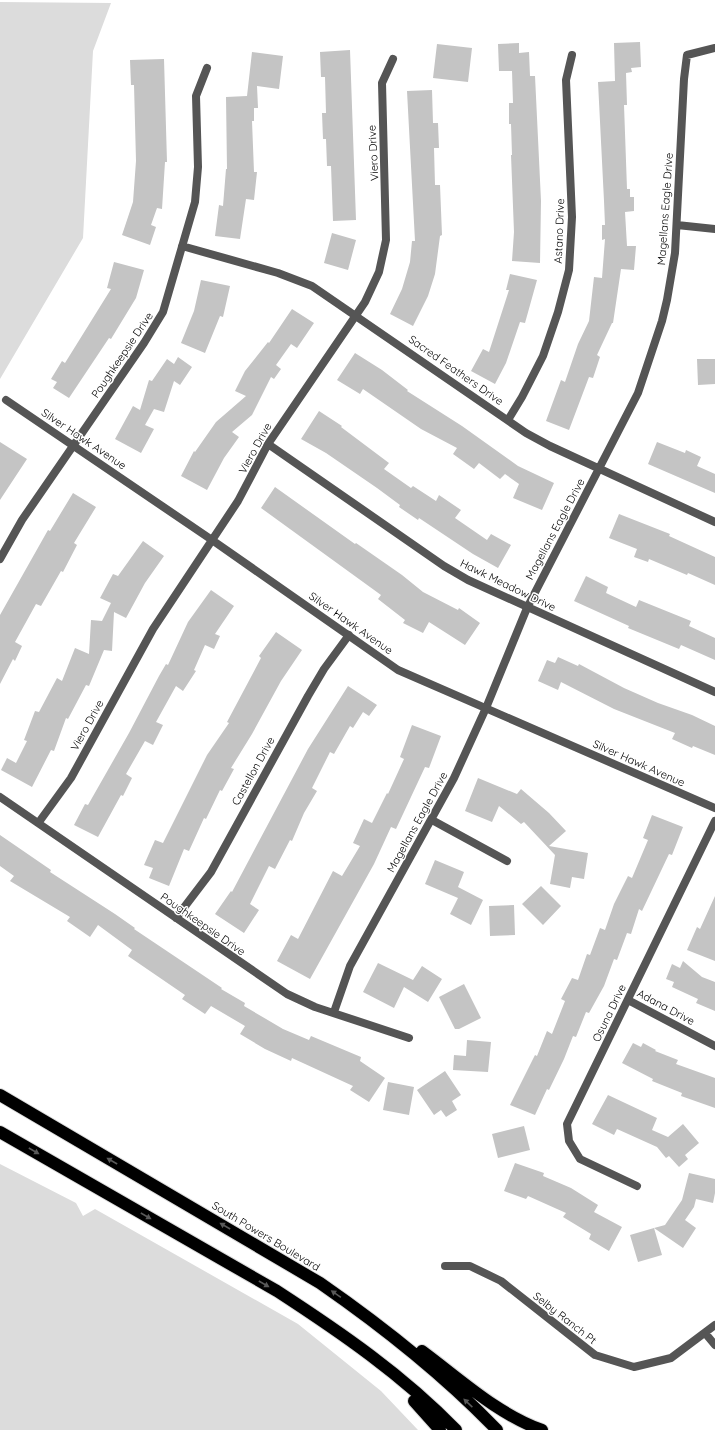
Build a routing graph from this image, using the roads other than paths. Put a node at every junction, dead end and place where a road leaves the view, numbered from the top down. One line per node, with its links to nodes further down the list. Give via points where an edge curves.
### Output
1 (715, 48): 5 (street, Magellans Eagle Drive, via 687,55)
2 (572, 55): 10 (street, Astano Drive, via 566,80 572,217 569,270 543,356)
3 (393, 59): 8 (street, Viero Drive, via 382,83 386,240 384,257 373,288)
4 (207, 68): 7 (street, Poughkeepsie Drive, via 196,96 198,184)
5 (677, 225): 6 (street); 13 (street, Magellans Eagle Drive, via 667,300 656,343 638,394)
6 (715, 229)
7 (182, 246): 8 (street, Sacred Feathers Drive, via 299,280 324,292); 12 (street, Poughkeepsie Drive, via 168,298 157,324)
8 (357, 315): 10 (street, Sacred Feathers Drive); 11 (street, Viero Drive)
9 (6, 400): 12 (street, Silver Hawk Avenue)
10 (508, 420): 13 (street, Sacred Feathers Drive, via 550,446)
11 (268, 444): 15 (street, Viero Drive, via 238,501); 17 (street, Hawk Meadow Drive, via 456,573)
12 (73, 445): 15 (street, Silver Hawk Avenue); 16 (street, Poughkeepsie Drive, via 22,520)
13 (600, 469): 14 (street, Sacred Feathers Drive); 17 (street, Magellans Eagle Drive)
14 (715, 522)
15 (212, 540): 18 (street, Silver Hawk Avenue); 24 (street, Viero Drive, via 153,629 70,778)
16 (0, 560)
17 (527, 608): 19 (street, Hawk Meadow Drive); 20 (street, Magellans Eagle Drive)
18 (349, 635): 20 (street, Silver Hawk Avenue, via 398,670); 27 (street, Castellon Drive, via 308,696 211,872)
19 (715, 692)
20 (486, 708): 22 (street, Silver Hawk Avenue); 23 (street, Magellans Eagle Drive)
21 (0, 797): 24 (street, Poughkeepsie Drive)
22 (715, 808)
23 (432, 820): 26 (street); 29 (street, Magellans Eagle Drive, via 350,966)
24 (39, 822): 27 (street, Poughkeepsie Drive)
25 (715, 822): 28 (street, Osuna Drive)
26 (507, 861)
27 (176, 918): 29 (street, Poughkeepsie Drive, via 287,994 315,1007)
28 (628, 1000): 31 (street, Adana Drive); 34 (street, Osuna Drive, via 567,1124 569,1141 580,1159)
29 (334, 1012): 30 (street, Poughkeepsie Drive)
30 (409, 1038)
31 (715, 1046)
32 (0, 1095): 36 (highway, South Powers Boulevard, one-way to 32, via 280,1259)
33 (0, 1132): 40 (highway, one-way to 40, via 276,1291)
34 (638, 1186)
35 (445, 1266): 38 (street, Selby Ranch Pt, via 470,1266 501,1281 595,1355 634,1367 671,1358)
36 (350, 1304): 43 (highway, South Powers Boulevard, one-way to 36, via 428,1366); 44 (highway, via 417,1347 507,1414)
37 (715, 1325): 38 (street, Selby Ranch Pt)
38 (705, 1333): 39 (street)
39 (715, 1344)
40 (375, 1359): 41 (highway); 42 (highway)
41 (440, 1430)
42 (456, 1430)
43 (496, 1430)
44 (542, 1430)

